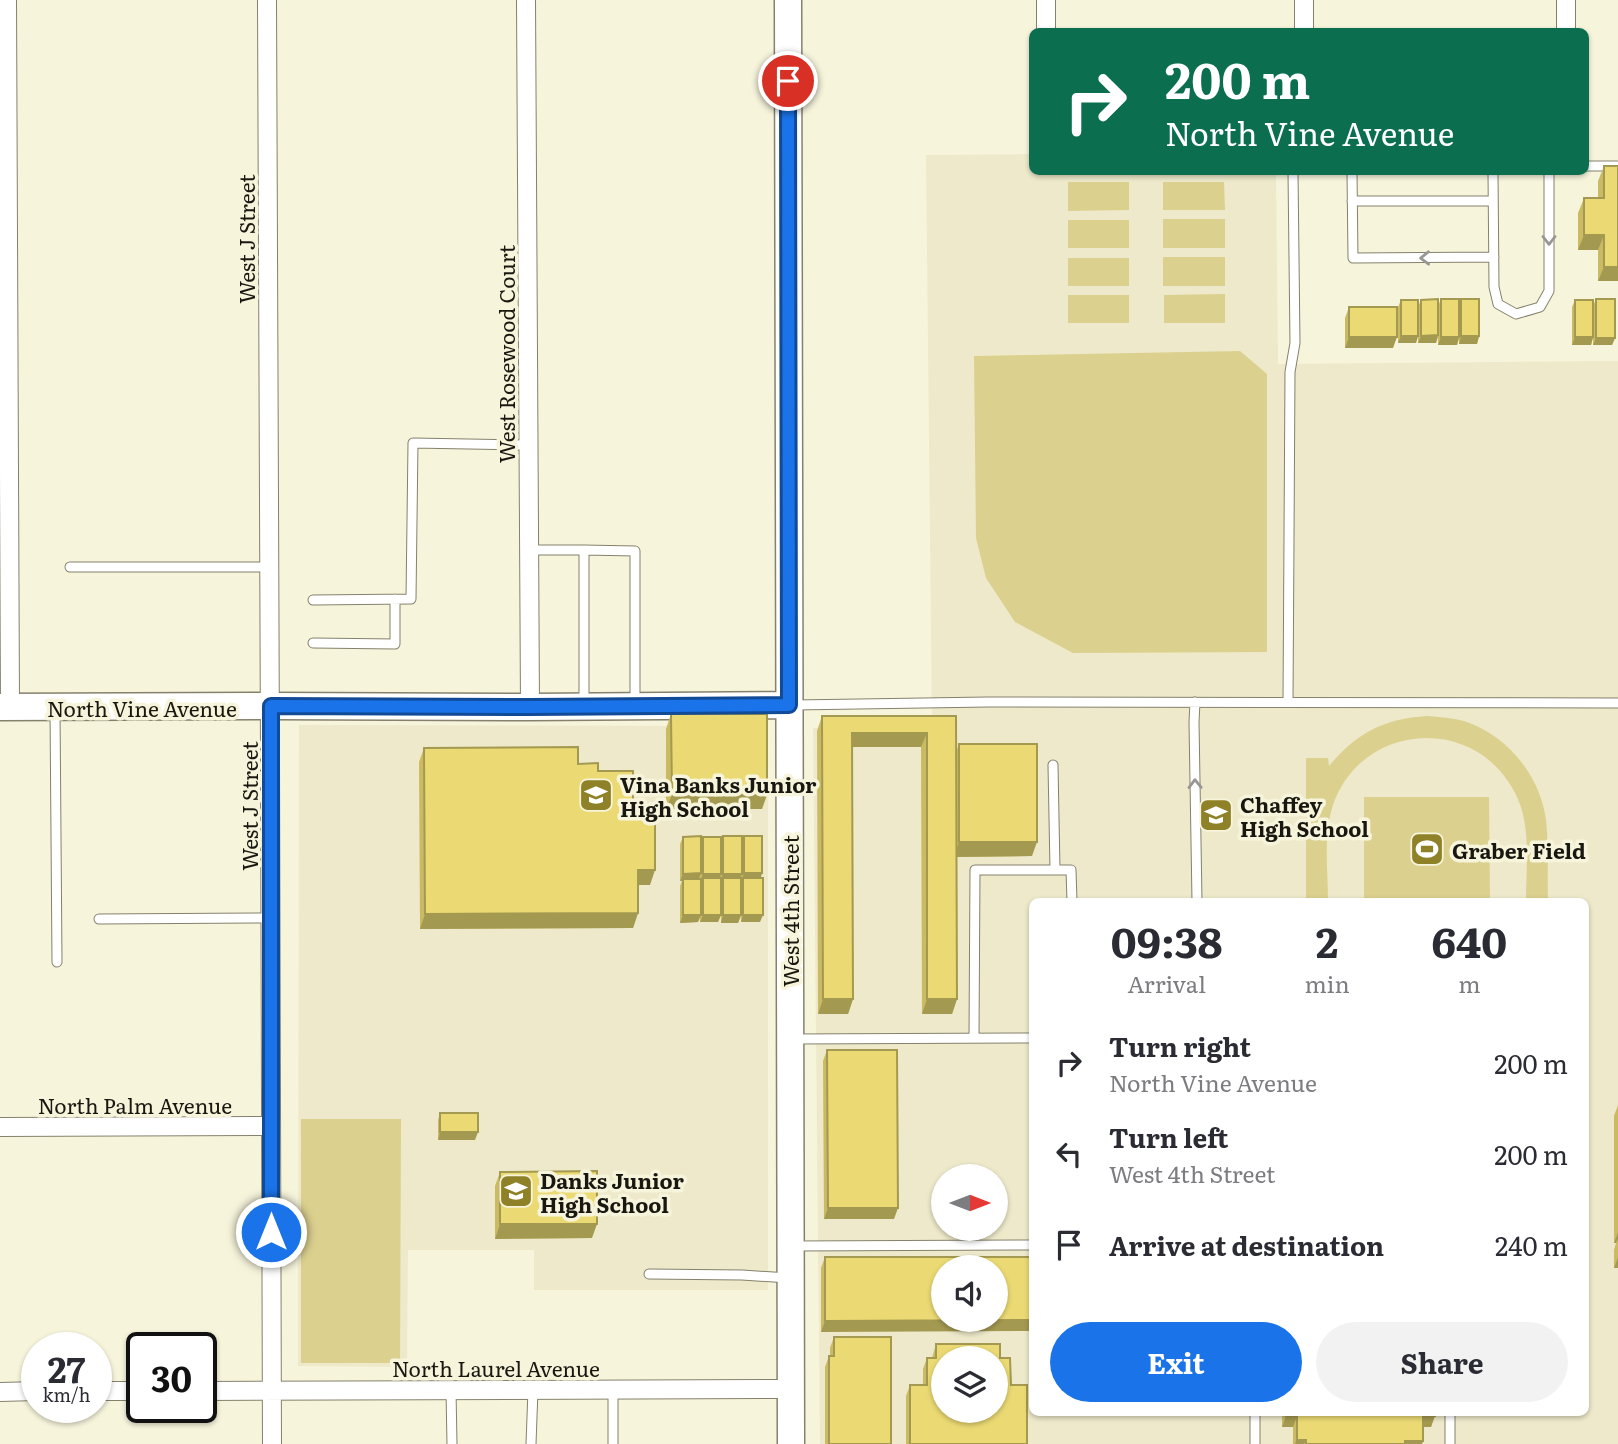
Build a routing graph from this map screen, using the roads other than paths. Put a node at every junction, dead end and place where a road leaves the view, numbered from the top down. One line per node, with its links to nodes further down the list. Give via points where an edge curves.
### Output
1 (7, 0): 37 (street)
2 (267, 0): 23 (street, West J Street)
3 (526, 0): 20 (street, West Rosewood Court)
4 (788, 0): 31 (main road, West 4th Street)
5 (1046, 0): 8 (street)
6 (1304, 0): 9 (street)
7 (1566, 0): 10 (street)
8 (1046, 28)
9 (1304, 28)
10 (1566, 28)
11 (1589, 166): 12 (lane)
12 (1618, 166)
13 (1293, 175): 29 (lane, via 1295,343 1290,372)
14 (1352, 175): 17 (lane)
15 (1493, 175): 18 (lane)
16 (1549, 175): 19 (lane, one-way to 19, via 1549,290 1540,307 1516,314 1498,304)
17 (1352, 201): 18 (lane); 19 (lane, one-way to 17, via 1353,258)
18 (1493, 201): 19 (lane)
19 (1494, 257)
20 (529, 444): 21 (street, West Rosewood Court); 25 (lane, via 413,443 411,599)
21 (529, 550): 22 (lane); 35 (street, West Rosewood Court)
22 (584, 550): 33 (lane, via 635,551); 36 (lane)
23 (270, 567): 24 (lane); 32 (street, West J Street)
24 (70, 568)
25 (395, 599): 26 (lane); 27 (lane, via 395,644)
26 (313, 600)
27 (313, 643)
28 (1195, 702): 29 (lane); 31 (lane); 41 (lane, one-way to 28)
29 (1288, 702): 30 (lane)
30 (1618, 703)
31 (789, 705): 33 (main road, North Vine Avenue); 47 (main road, West 4th Street)
32 (271, 706): 34 (main road, North Vine Avenue); 35 (main road, North Vine Avenue); 42 (street, West J Street)
33 (635, 706): 36 (main road, North Vine Avenue)
34 (55, 707): 37 (main road, North Vine Avenue); 44 (lane)
35 (530, 707): 36 (main road, North Vine Avenue)
36 (584, 707)
37 (5, 708)
38 (1053, 765): 39 (lane)
39 (1055, 870): 40 (lane, via 1071,870); 45 (lane, via 975,870)
40 (1072, 898)
41 (1197, 898)
42 (270, 918): 43 (lane); 48 (street, West J Street)
43 (99, 919)
44 (57, 962)
45 (974, 1038): 46 (lane); 47 (lane)
46 (1029, 1038)
47 (790, 1039): 51 (main road, West 4th Street)
48 (270, 1126): 49 (street, North Palm Avenue); 55 (street, West J Street)
49 (0, 1127)
50 (1029, 1245): 51 (lane)
51 (790, 1246): 53 (main road, West 4th Street)
52 (649, 1274): 53 (lane)
53 (790, 1278): 54 (main road, West 4th Street)
54 (791, 1389): 58 (street, North Laurel Avenue); 68 (main road, West 4th Street)
55 (271, 1390): 56 (street, North Laurel Avenue); 60 (street, North Laurel Avenue); 64 (street, West J Street)
56 (451, 1390): 57 (street, North Laurel Avenue); 65 (lane)
57 (533, 1390): 58 (street, North Laurel Avenue); 66 (lane)
58 (613, 1390): 67 (lane)
59 (21, 1391): 61 (street)
60 (217, 1391)
61 (0, 1392)
62 (1255, 1416): 69 (lane)
63 (1450, 1416): 70 (lane)
64 (272, 1444)
65 (452, 1444)
66 (531, 1444)
67 (612, 1444)
68 (791, 1444)
69 (1255, 1444)
70 (1450, 1444)

